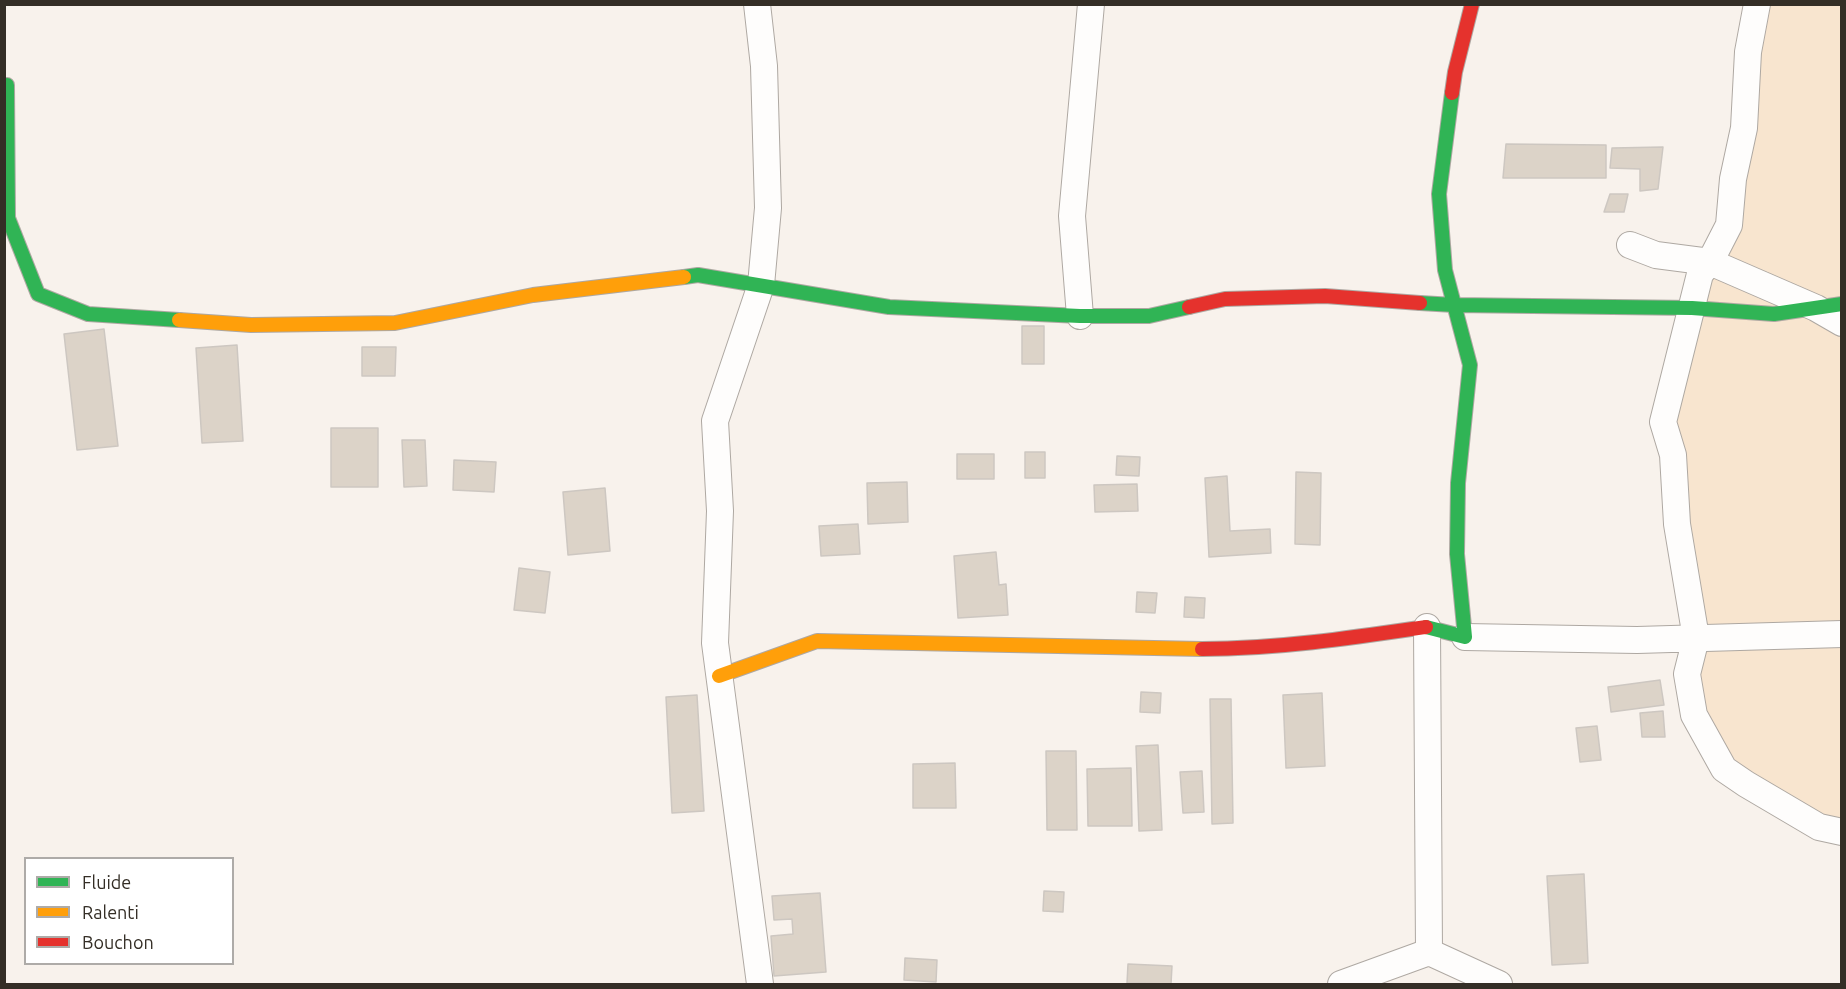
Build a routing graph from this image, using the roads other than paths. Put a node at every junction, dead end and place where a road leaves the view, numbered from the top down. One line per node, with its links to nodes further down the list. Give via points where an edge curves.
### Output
1 (757, 4): 8 (street, via 764,66 768,208)
2 (1091, 4): 13 (street, via 1072,216)
3 (1472, 4): 10 (street, via 1455,72 1439,194 1445,270)
4 (1757, 4): 7 (street, via 1729,225)
5 (5, 79): 8 (street, via 8,218 38,294 88,314 251,325 395,323 533,295 698,275)
6 (1630, 245): 7 (street, via 1656,255)
7 (1710, 262): 11 (street, via 1700,274); 12 (street)
8 (761, 285): 13 (street, via 889,307); 19 (street, via 715,421 720,511 715,643)
9 (1842, 304): 12 (street)
10 (1454, 305): 11 (street); 13 (street, via 1325,296 1225,299 1149,316); 17 (street, via 1470,365 1458,483 1457,554)
11 (1692, 308): 12 (street, via 1774,314); 18 (street, via 1663,422 1673,455 1677,524)
12 (1816, 308): 14 (street)
13 (1080, 316)
14 (1842, 324)
15 (1427, 627): 17 (street); 19 (street, via 1247,649 817,641); 21 (street)
16 (1842, 634): 18 (street)
17 (1465, 637): 18 (street)
18 (1696, 638): 20 (street, via 1687,674 1694,715 1724,769 1819,828)
19 (719, 676): 22 (street)
20 (1842, 832)
21 (1429, 952): 23 (street); 24 (street)
22 (760, 984)
23 (1341, 984)
24 (1499, 984)

